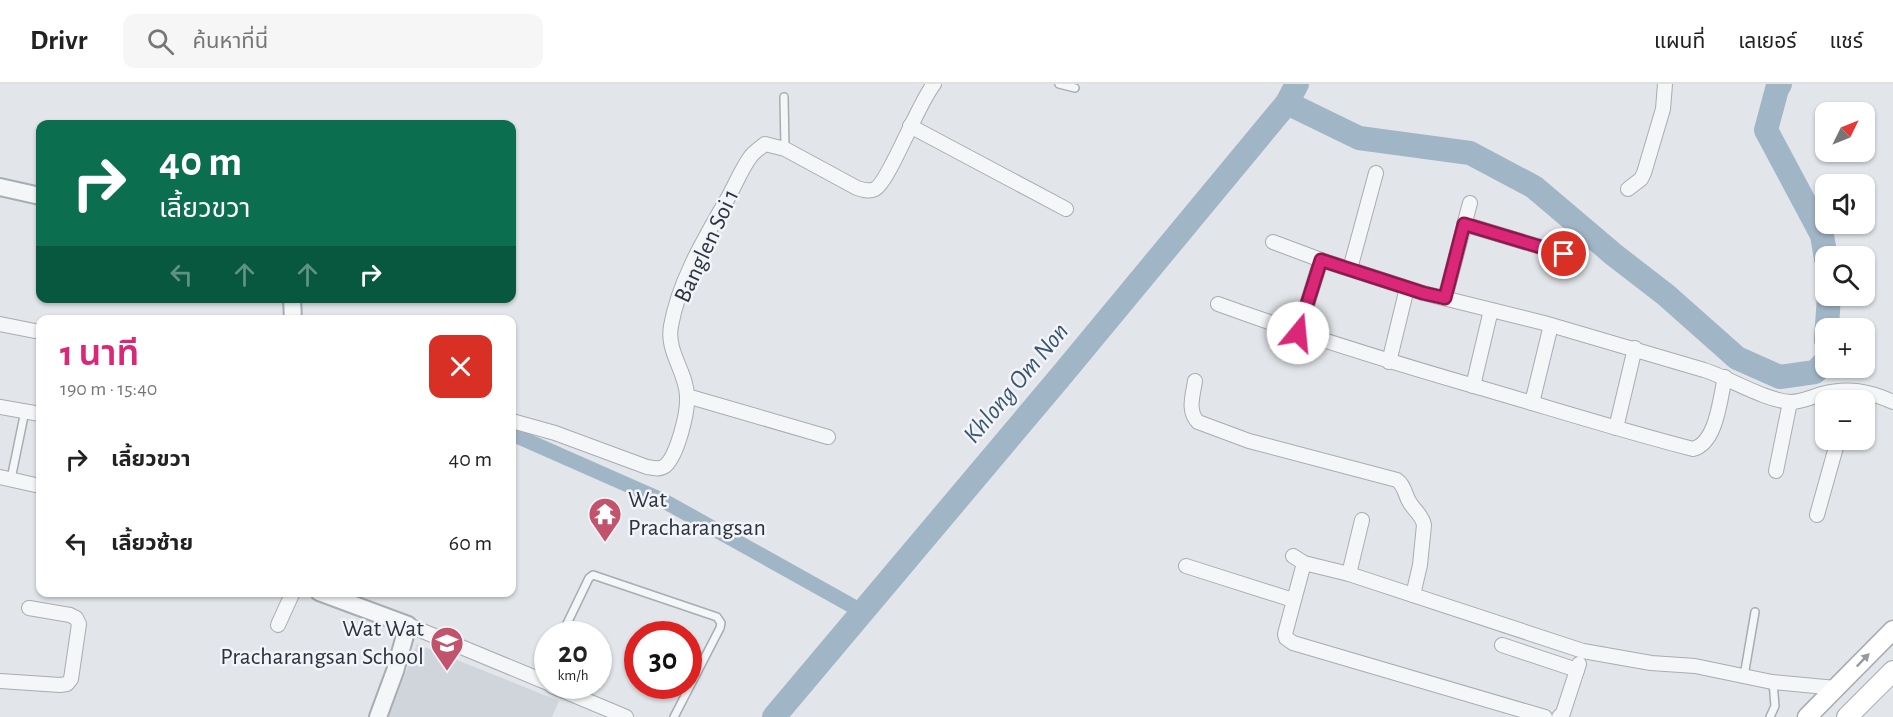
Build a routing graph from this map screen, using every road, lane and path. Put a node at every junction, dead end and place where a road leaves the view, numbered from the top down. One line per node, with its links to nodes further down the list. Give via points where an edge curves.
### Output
1 (934, 84): 6 (street)
2 (1059, 84): 4 (lane)
3 (1665, 84): 10 (street, via 1663,109 1644,173)
4 (1075, 88)
5 (784, 97): 7 (lane)
6 (910, 126): 7 (street, via 884,182 866,191); 13 (street)
7 (785, 149): 34 (street, Banglen Soi 1, via 765,144 751,157 685,282 670,339)
8 (1376, 173): 18 (street)
9 (0, 187): 11 (street)
10 (1628, 189)
11 (36, 195)
12 (1470, 204): 14 (street)
13 (1066, 209)
14 (1464, 224): 16 (street); 20 (street)
15 (1274, 242): 17 (street)
16 (1564, 254)
17 (1321, 260): 18 (street); 26 (street)
18 (1350, 269): 19 (street)
19 (1407, 288): 20 (street); 28 (street)
20 (1445, 298): 22 (street)
21 (1218, 304): 26 (street)
22 (1491, 310): 24 (street); 31 (street)
23 (0, 324): 25 (street)
24 (1551, 325): 27 (street); 37 (street)
25 (36, 331)
26 (1298, 333): 28 (street)
27 (1635, 348): 29 (street); 42 (street)
28 (1389, 362): 31 (street)
29 (1725, 377): 35 (street, via 1766,396); 42 (street, via 1712,434 1699,447 1693,449)
30 (1195, 381): 52 (street, via 1191,410 1198,422 1269,447 1397,480 1404,486 1424,525)
31 (1473, 386): 37 (street)
32 (1875, 394): 36 (street)
33 (1815, 395): 35 (street)
34 (687, 396): 41 (street, Banglen Soi 1, via 686,414 675,448 660,468); 43 (street)
35 (1790, 402): 45 (street)
36 (1893, 402)
37 (1532, 403): 42 (street)
38 (0, 407): 39 (street)
39 (25, 411): 40 (street); 46 (lane)
40 (36, 413)
41 (516, 422)
42 (1616, 428)
43 (828, 437)
44 (1835, 450): 48 (street)
45 (1776, 471)
46 (6, 478): 47 (street)
47 (36, 485)
48 (1817, 515)
49 (1362, 520): 51 (street)
50 (1186, 566): 55 (street)
51 (1349, 574): 52 (street); 55 (street, via 1298,560)
52 (1413, 595): 63 (street)
53 (291, 597): 59 (street)
54 (336, 597): 60 (street)
55 (1293, 600): 75 (street, via 1284,634 1293,643)
56 (29, 608): 68 (street, via 76,618 79,624 71,679 60,685)
57 (1755, 612): 66 (lane)
58 (568, 621): 74 (lane, via 593,575 717,617 720,628)
59 (278, 624)
60 (408, 625): 67 (street); 72 (street)
61 (1893, 630): 70 (main road, one-way to 61)
62 (1502, 645): 64 (street)
63 (1583, 651): 64 (street); 66 (street)
64 (1577, 670): 76 (street)
65 (1893, 671): 79 (main road)
66 (1744, 676): 69 (street)
67 (534, 678)
68 (0, 681)
69 (1772, 682): 70 (street); 77 (lane, via 1775,706)
70 (1836, 688): 78 (main road)
71 (583, 699): 73 (street)
72 (378, 717)
73 (626, 717)
74 (674, 717)
75 (1545, 717)
76 (1559, 717)
77 (1770, 717)
78 (1808, 717)
79 (1847, 717)

